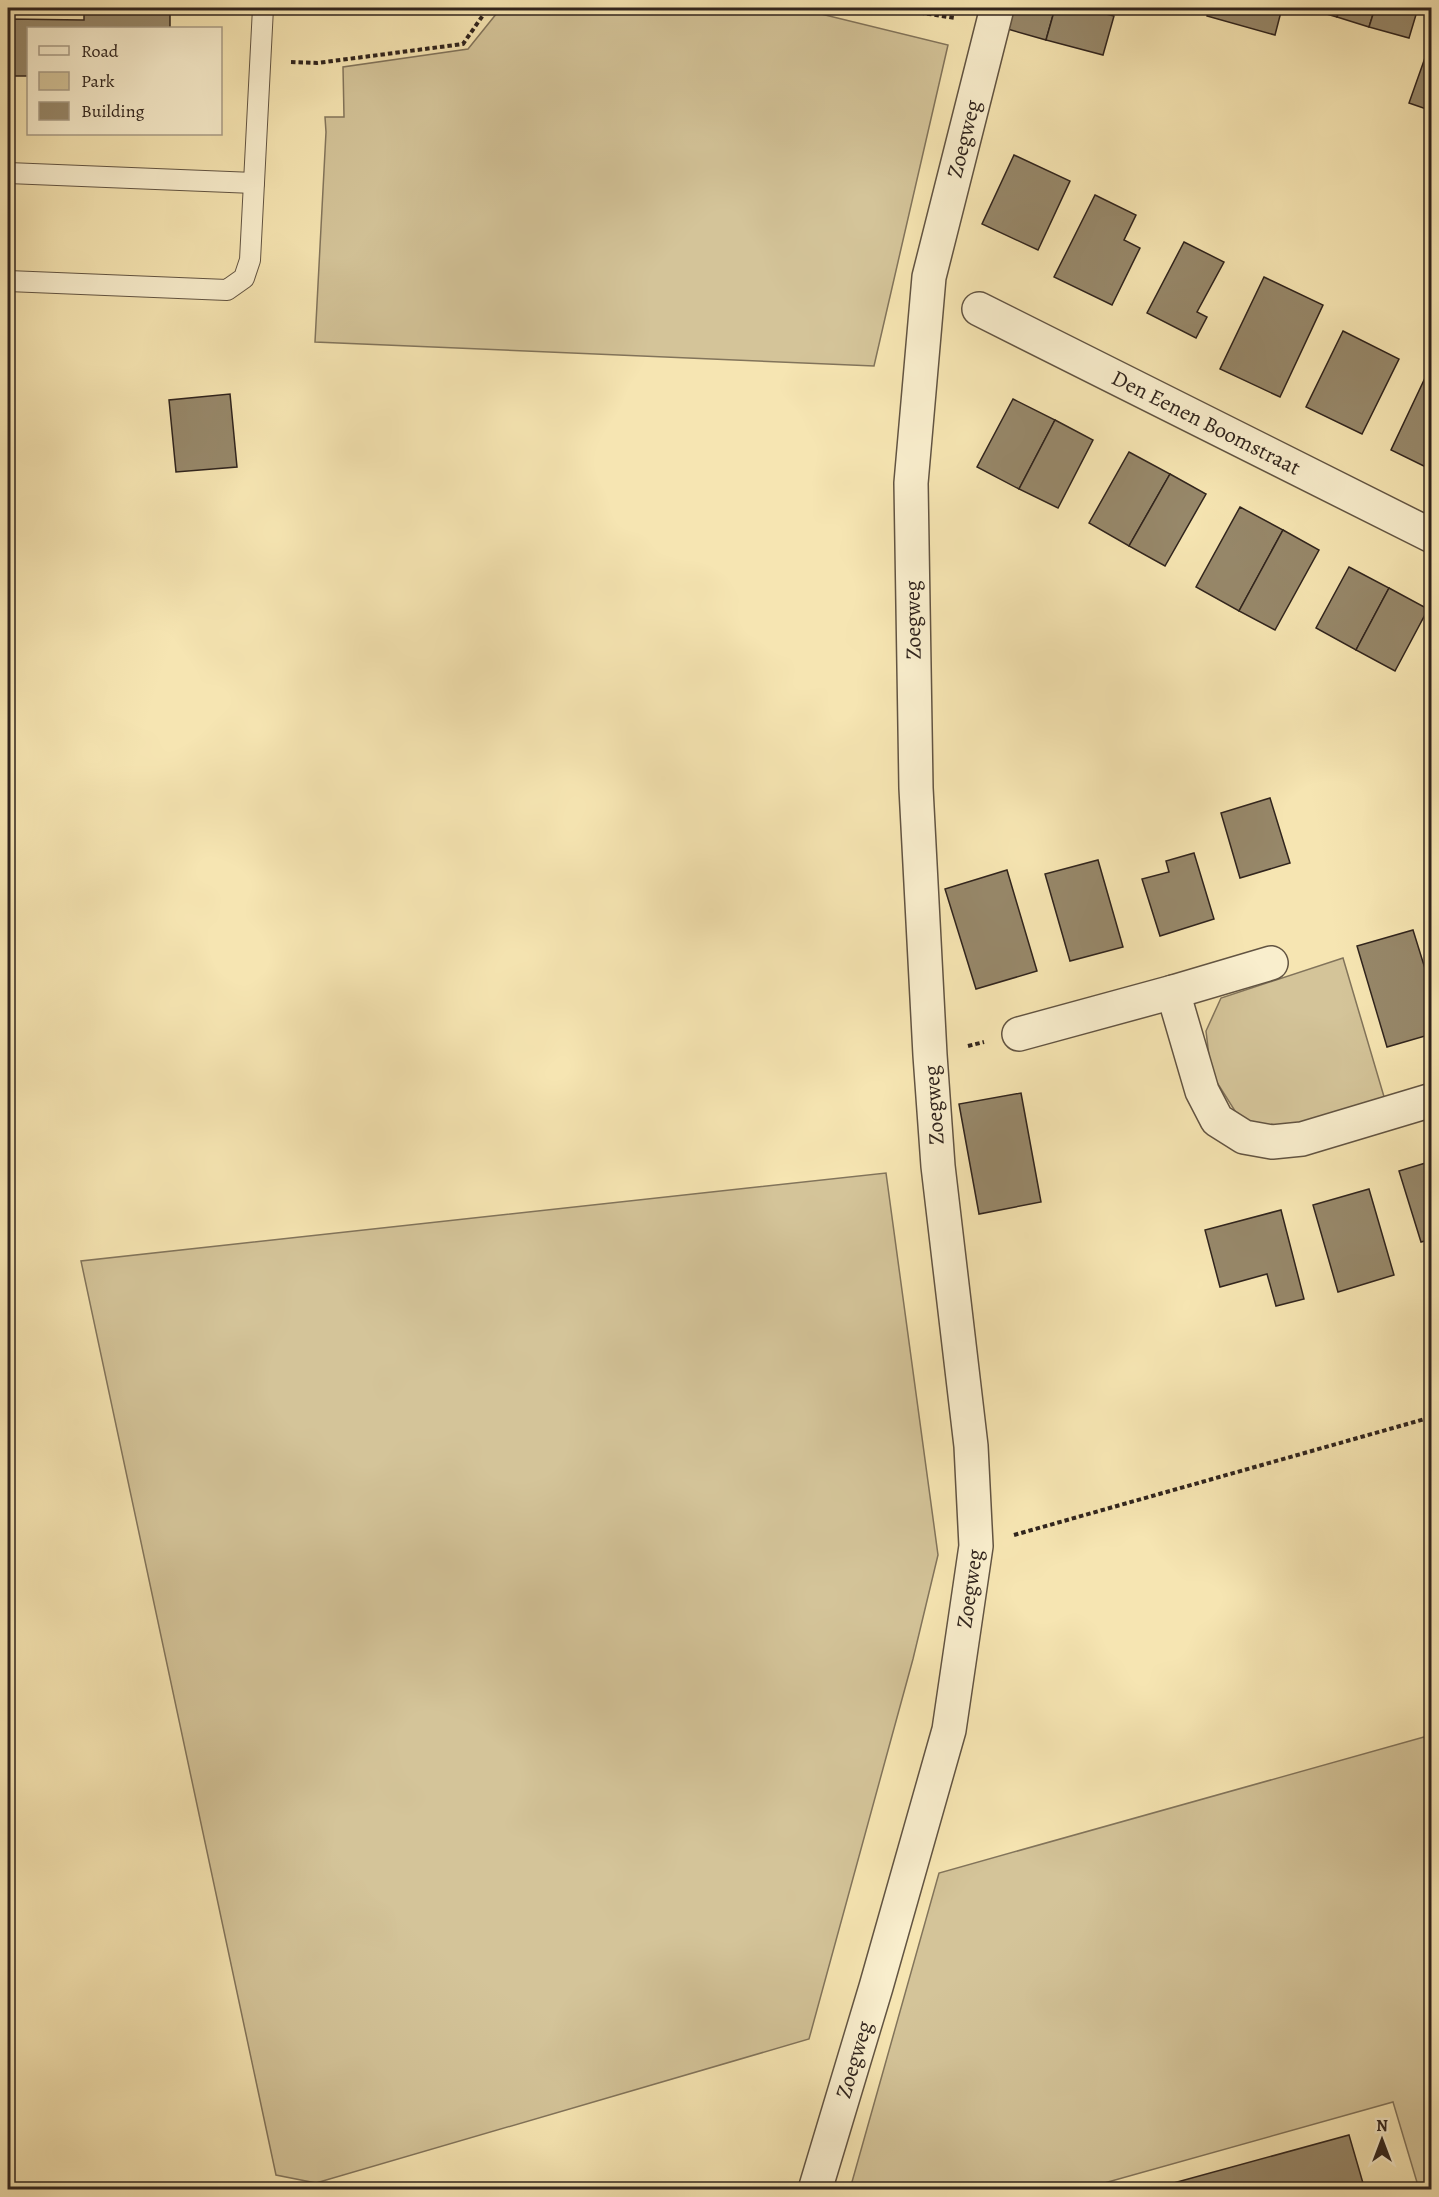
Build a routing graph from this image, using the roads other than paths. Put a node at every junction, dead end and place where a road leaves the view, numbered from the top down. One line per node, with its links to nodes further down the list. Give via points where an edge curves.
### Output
1 (263, 8): 4 (lane)
2 (994, 18): 12 (street, Zoegweg, via 929,277 911,483 916,788 930,1055 938,1166 971,1446 976,1545 949,1730)
3 (8, 173): 4 (lane)
4 (254, 183): 5 (lane, via 250,260 244,278 227,290)
5 (8, 281)
6 (979, 309): 7 (street, Den Eenen Boomstraat)
7 (1431, 536)
8 (1271, 963): 9 (street)
9 (1173, 992): 10 (street); 11 (street, via 1202,1091 1217,1120 1244,1137 1272,1142 1302,1139)
10 (1019, 1034)
11 (1431, 1100)
12 (815, 2190)

